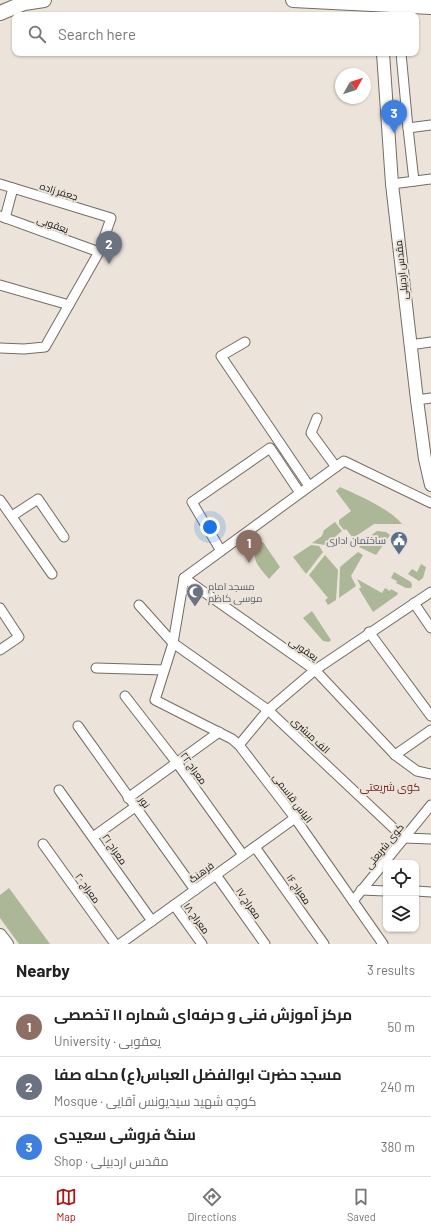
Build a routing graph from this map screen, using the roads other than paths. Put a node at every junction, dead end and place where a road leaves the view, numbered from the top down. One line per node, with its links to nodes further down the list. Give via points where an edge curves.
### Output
1 (44, 0): 5 (main road, via 24,3)
2 (293, 0): 4 (main road)
3 (431, 7): 4 (main road)
4 (380, 9)
5 (0, 12)
6 (383, 56): 13 (main road, مقدس اردبیلی)
7 (401, 56): 9 (street)
8 (431, 125): 9 (street)
9 (408, 128): 11 (street)
10 (431, 179): 11 (street)
11 (414, 181): 13 (street)
12 (0, 184): 14 (street, جعفر زاده)
13 (392, 184): 21 (main road, مقدس اردبیلی)
14 (13, 188): 15 (street); 16 (street, جعفر زاده, via 111,218)
15 (2, 217): 16 (street, یعقوبی)
16 (99, 252): 18 (street)
17 (0, 285): 18 (street)
18 (69, 305): 22 (street, via 45,347)
19 (244, 342): 29 (street, via 221,356)
20 (431, 342): 21 (street)
21 (410, 345): 24 (main road, مقدس اردبیلی)
22 (0, 348)
23 (431, 398): 24 (street)
24 (417, 400): 26 (main road, مقدس اردبیلی)
25 (317, 418): 27 (street, via 311,433)
26 (428, 458): 28 (main road, مقدس اردبیلی)
27 (336, 467): 29 (street); 32 (street, via 344,461)
28 (431, 485)
29 (309, 486): 30 (street)
30 (300, 494): 35 (street); 35 (street, via 270,448 192,502)
31 (0, 500): 33 (street)
32 (431, 503)
33 (12, 516): 34 (street, via 38,499); 36 (street)
34 (64, 537)
35 (221, 551): 37 (street)
36 (52, 574)
37 (184, 578): 44 (street); 48 (street, یعقوبی)
38 (431, 592): 39 (street)
39 (414, 603): 42 (street); 43 (street)
40 (139, 605): 44 (street, الف مبشری)
41 (0, 608): 45 (street, via 19,637)
42 (431, 628)
43 (369, 632): 48 (street); 51 (street)
44 (173, 643): 47 (street); 50 (street, الف مبشری)
45 (0, 650)
46 (96, 668): 47 (street)
47 (164, 670): 54 (street, الیاس قاسمی, via 155,700)
48 (314, 670): 50 (street); 56 (street, یعقوبی)
49 (125, 696): 57 (street, معراج ۲۲)
50 (268, 710): 55 (street); 65 (street, الف مبشری)
51 (431, 716)
52 (78, 726): 60 (street, نور)
53 (431, 730): 56 (street)
54 (219, 732): 55 (street, الیاس قاسمی); 57 (street)
55 (239, 745): 63 (street, الیاس قاسمی)
56 (395, 755): 58 (street, یعقوبی, via 417,771)
57 (177, 763): 60 (street); 69 (street, معراج ۲۲)
58 (431, 774)
59 (59, 790): 64 (street, معراج ۲۱)
60 (128, 798): 62 (street, نور)
61 (431, 805): 65 (street, کوی شریعتی)
62 (135, 807): 64 (street); 71 (street, نور)
63 (295, 818): 68 (street, فرهنگ); 76 (street, الیاس قاسمی)
64 (93, 838): 78 (street, معراج ۲۱)
65 (404, 838): 66 (street); 72 (street, کوی شریعتی)
66 (431, 839)
67 (43, 844): 82 (street, معراج ۲۰)
68 (255, 847): 69 (street, فرهنگ); 87 (street, معراج ۱۶)
69 (243, 855): 70 (street, فرهنگ)
70 (216, 875): 71 (street, فرهنگ); 86 (street, معراج ۱۷)
71 (195, 890): 77 (street, فرهنگ)
72 (361, 890): 73 (street); 76 (street, کوی شریعتی)
73 (383, 891)
74 (419, 891): 75 (street)
75 (431, 892)
76 (353, 900): 88 (street, الیاس قاسمی)
77 (174, 905): 78 (street, فرهنگ); 85 (street, معراج ۱۸)
78 (152, 921): 80 (street, فرهنگ)
79 (0, 934): 81 (main road)
80 (131, 936): 83 (street, فرهنگ); 84 (street)
81 (7, 944)
82 (115, 944)
83 (120, 944)
84 (136, 944)
85 (202, 944)
86 (265, 944)
87 (324, 944)
88 (383, 944)

